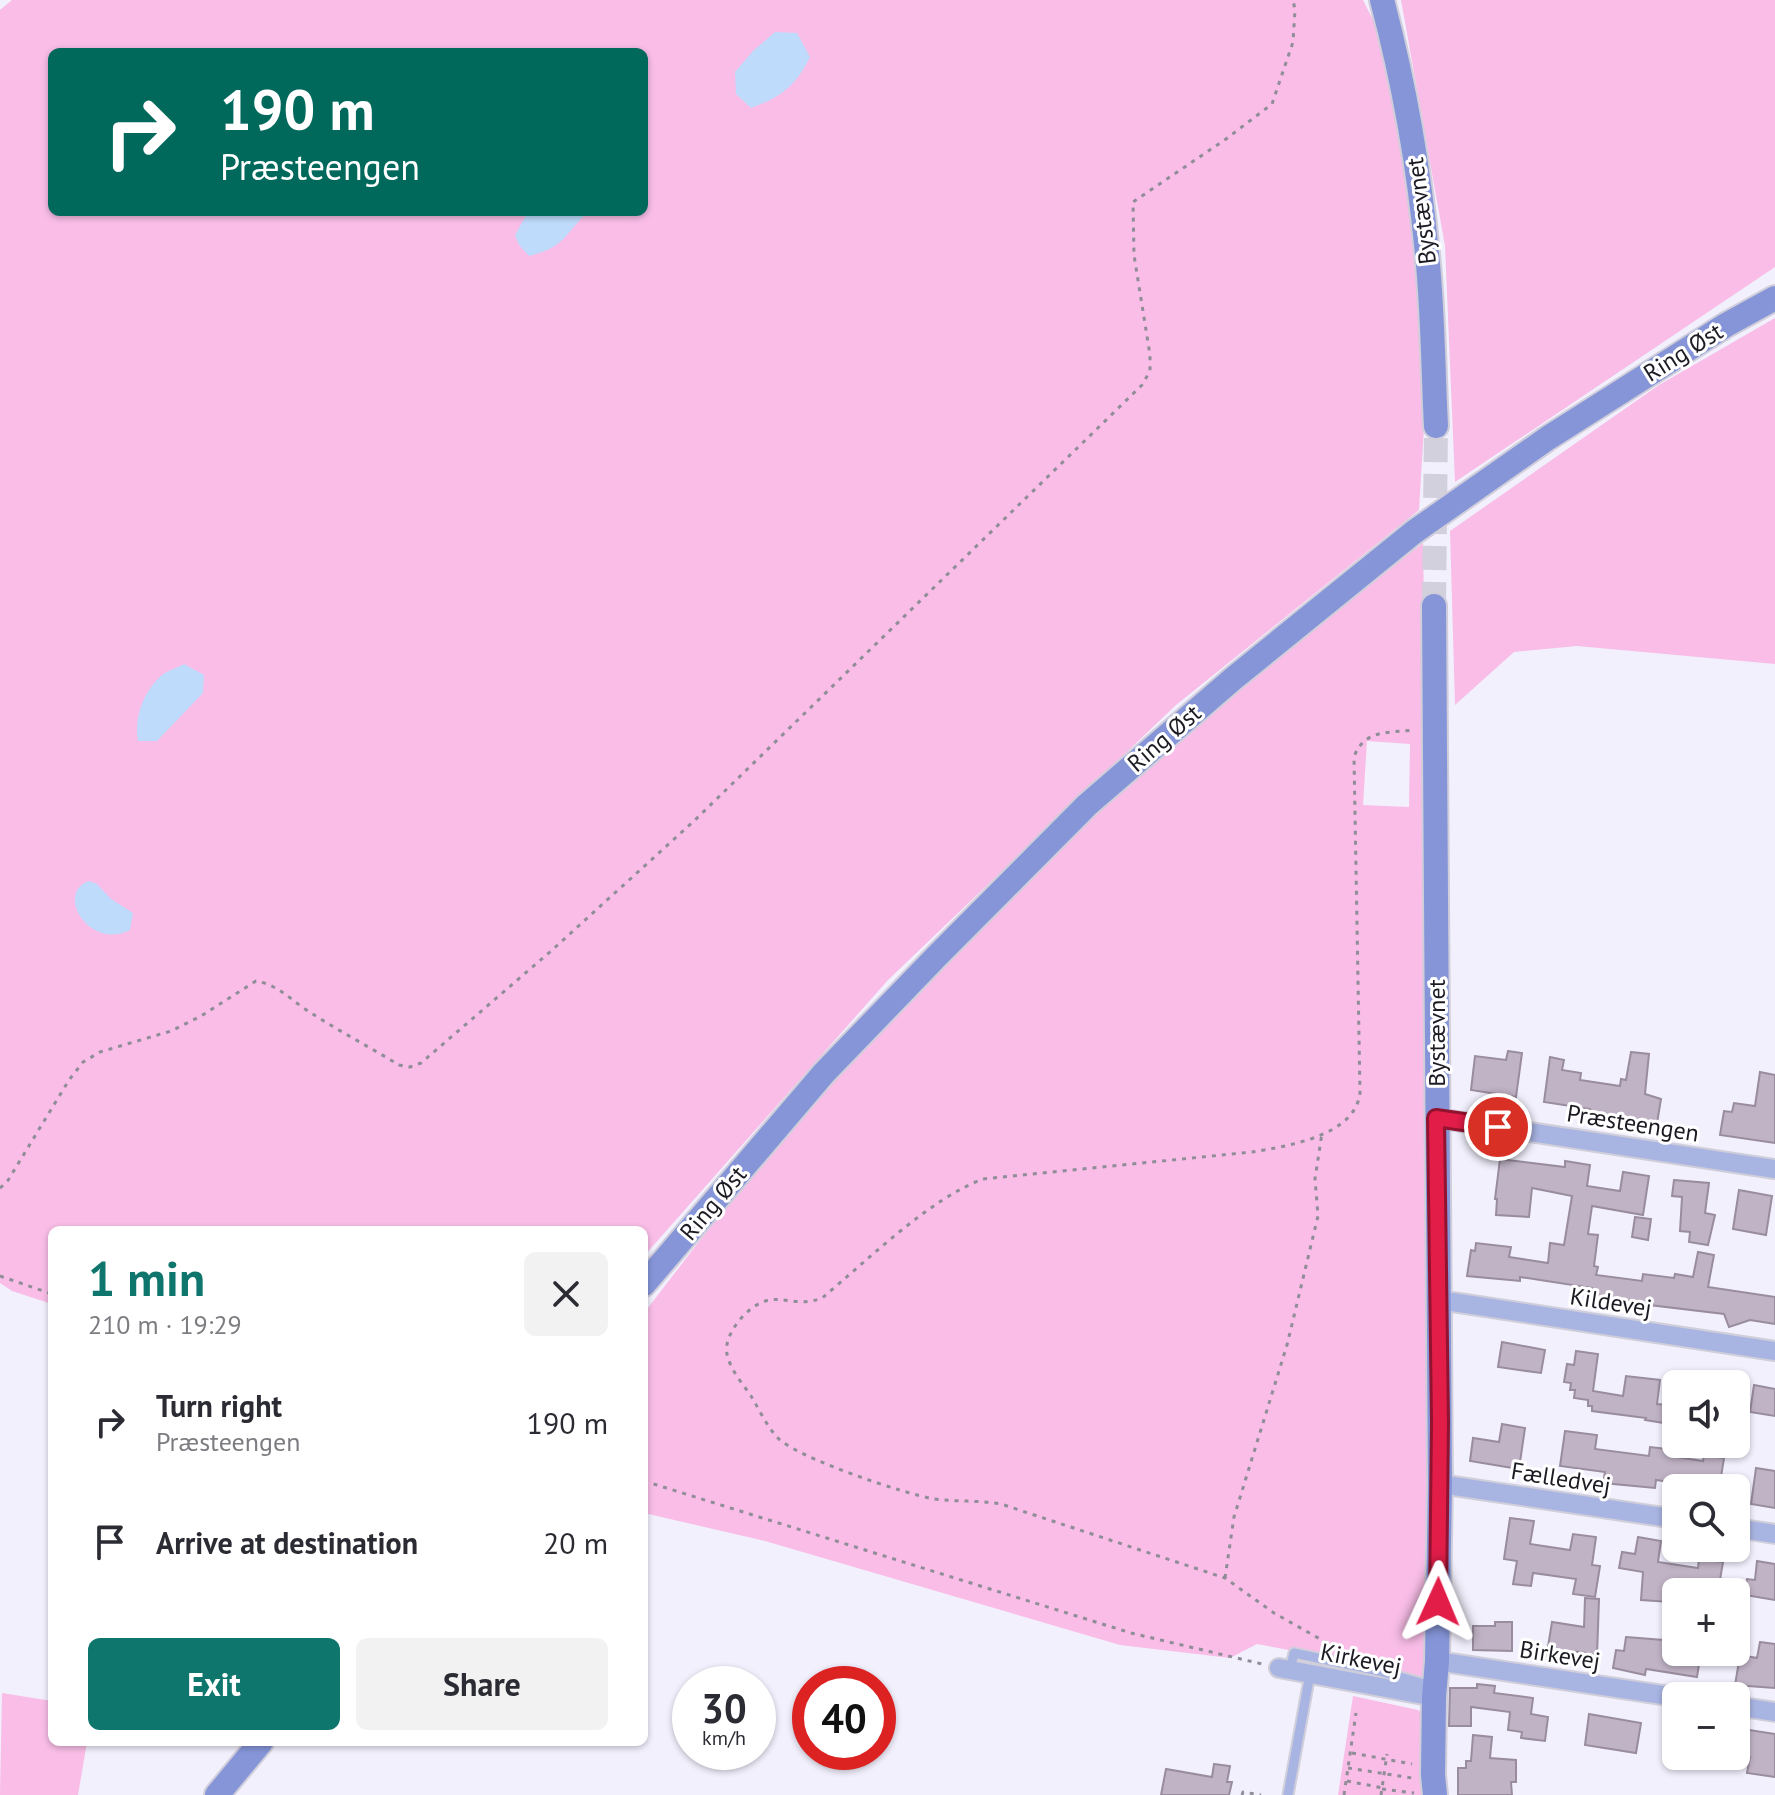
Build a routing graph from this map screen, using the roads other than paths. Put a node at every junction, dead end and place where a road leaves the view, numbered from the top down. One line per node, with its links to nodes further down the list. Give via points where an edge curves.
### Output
1 (1382, 0): 3 (street, Bystævnet, via 1415,159 1427,255)
2 (1775, 298): 7 (street, Ring Øst, via 1548,438 1414,532 1098,796 824,1073)
3 (1436, 426)
4 (1434, 606): 5 (street, Bystævnet)
5 (1436, 1118): 6 (street, Præsteengen); 8 (street, Bystævnet)
6 (1775, 1169)
7 (648, 1279)
8 (1439, 1300): 9 (street, Kildevej); 10 (street, Bystævnet)
9 (1775, 1351)
10 (1440, 1484): 11 (street, Fælledvej); 14 (street, Bystævnet)
11 (1662, 1517)
12 (1750, 1530): 13 (street)
13 (1775, 1534)
14 (1437, 1661): 17 (street, Bystævnet); 18 (street, Birkevej)
15 (1284, 1669): 16 (street, Kirkevej); 17 (lane, via 1294,1653 1356,1666)
16 (1310, 1674): 17 (street, Kirkevej); 24 (lane)
17 (1434, 1692): 22 (street, Bystævnet, via 1433,1775)
18 (1662, 1695)
19 (1750, 1708): 20 (street)
20 (1775, 1712)
21 (258, 1746): 23 (street)
22 (1427, 1787)
23 (217, 1795)
24 (1288, 1795)

